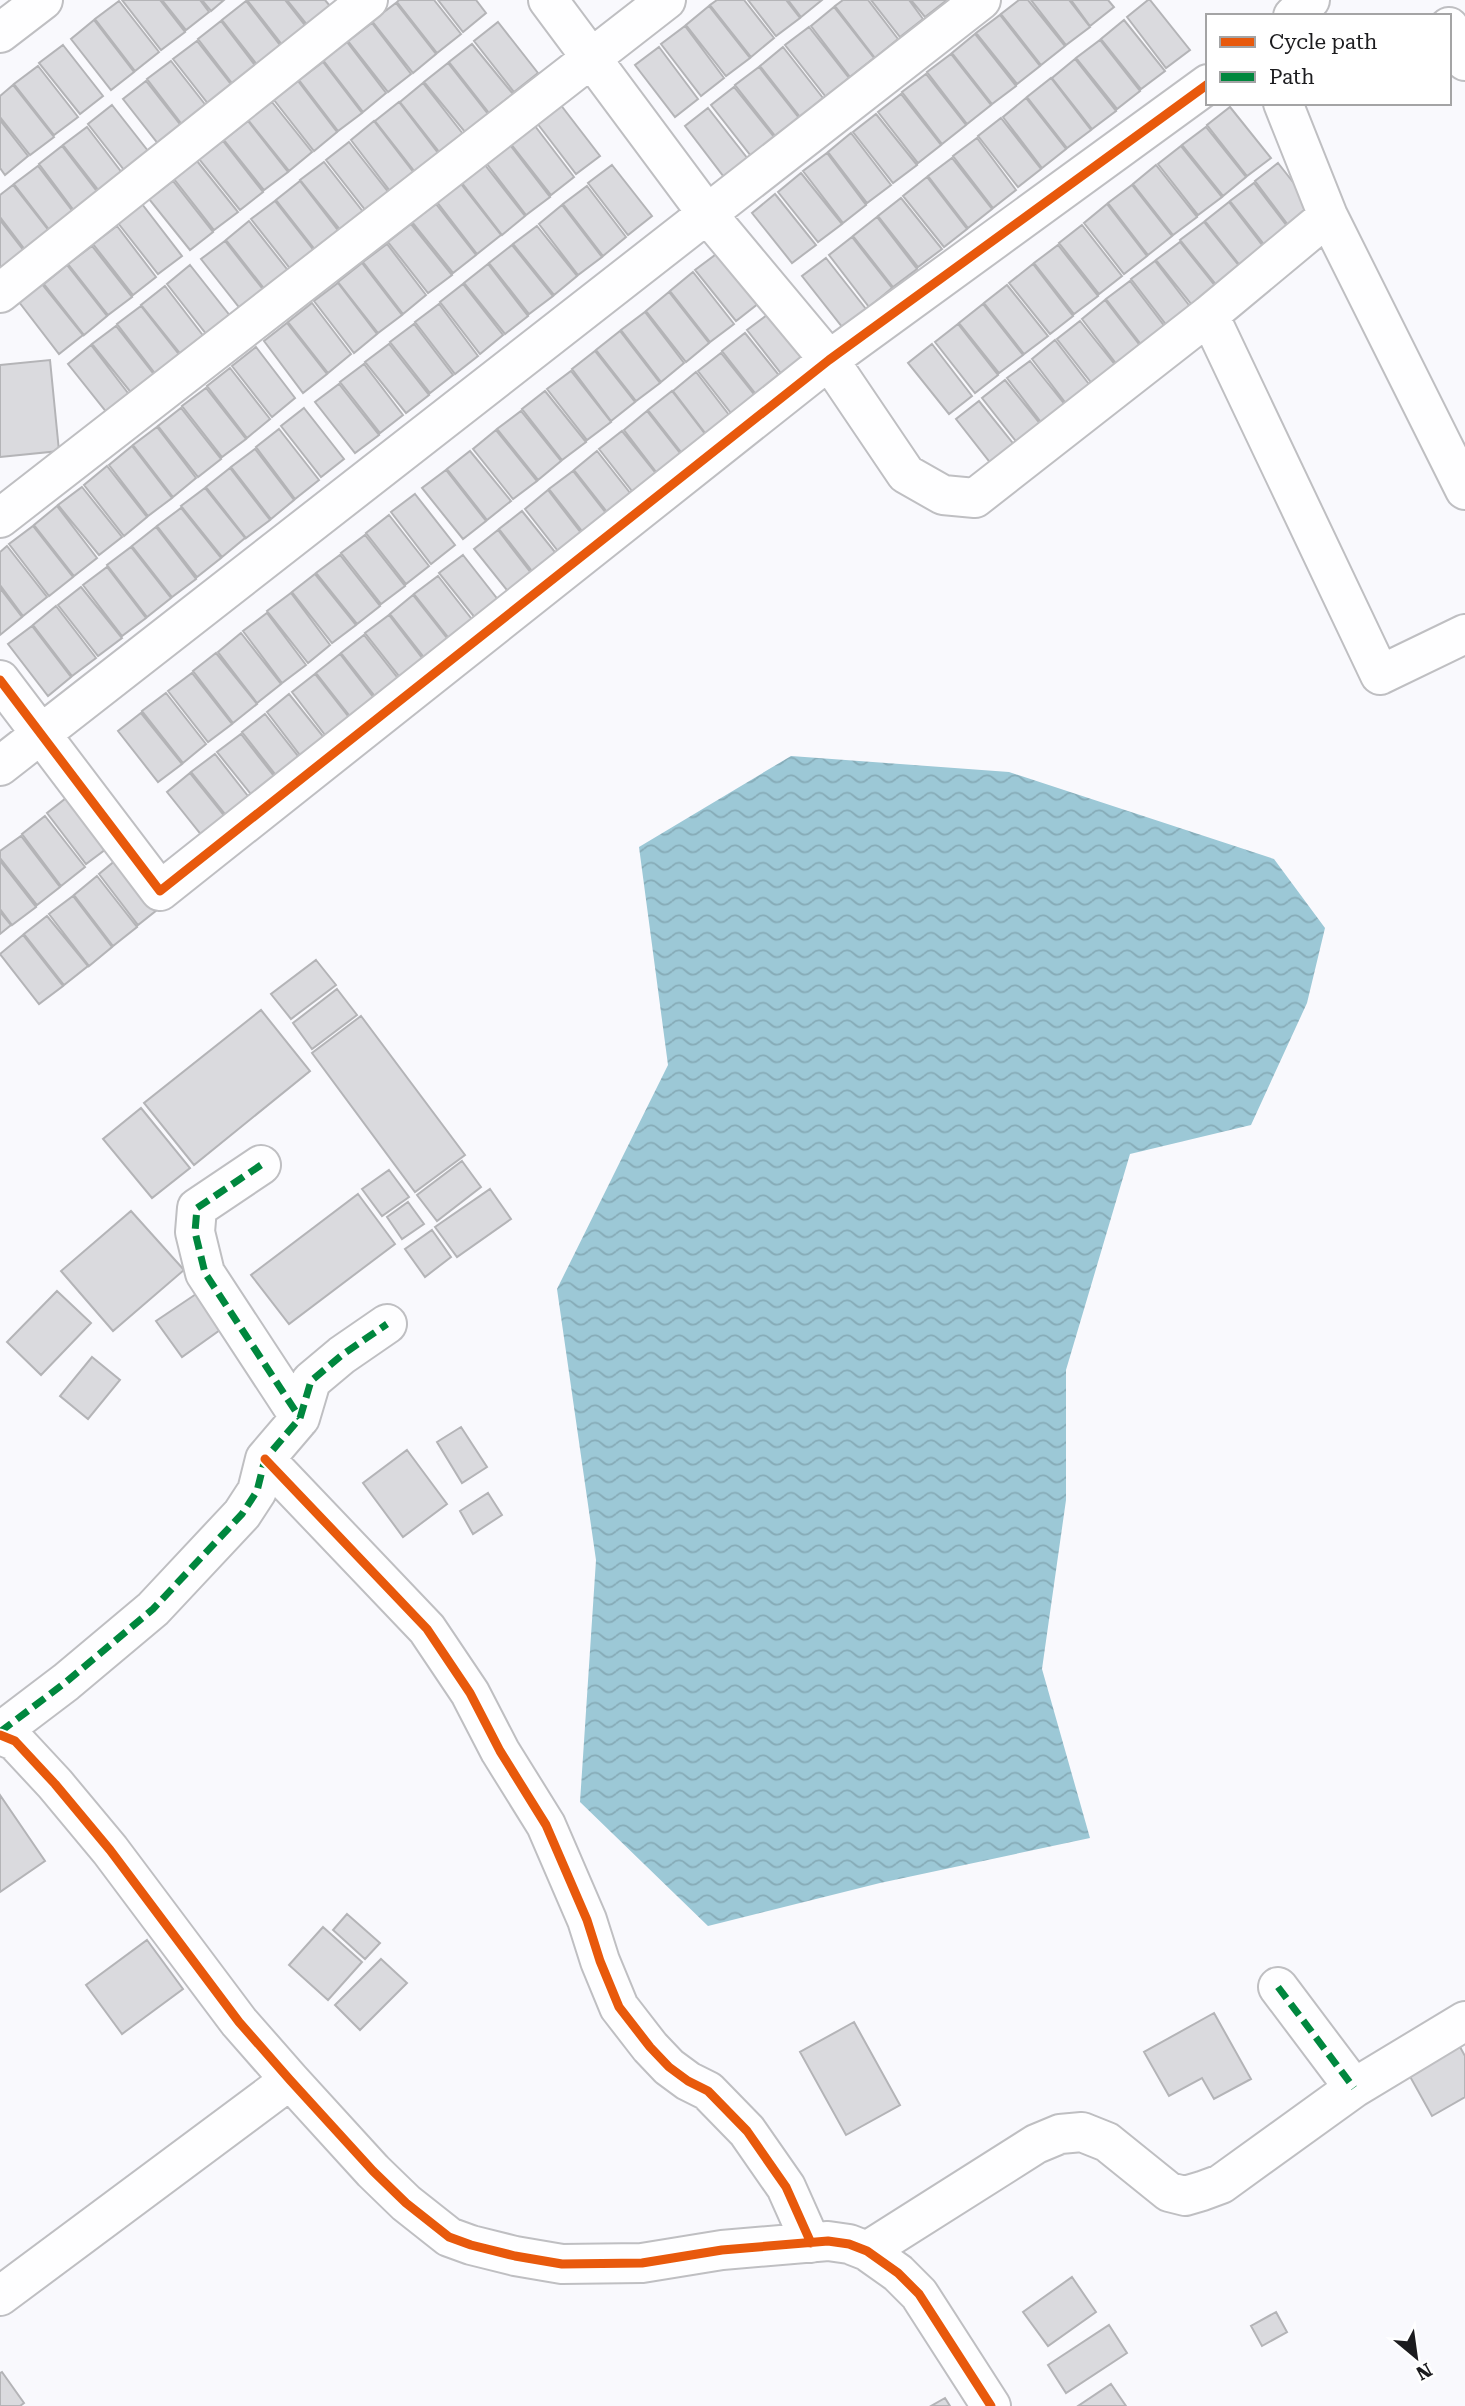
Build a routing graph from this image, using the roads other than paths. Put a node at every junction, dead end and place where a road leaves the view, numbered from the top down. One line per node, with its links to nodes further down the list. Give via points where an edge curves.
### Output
1 (43, 0): 9 (street)
2 (368, 0): 16 (street)
3 (548, 0): 10 (street)
4 (666, 0): 10 (street)
5 (981, 0): 14 (street)
6 (1310, 0): 7 (street)
7 (1295, 14)
8 (1451, 31): 11 (street)
9 (0, 33)
10 (592, 60): 14 (street); 20 (street)
11 (1465, 61)
12 (1206, 85): 18 (street)
13 (1284, 105): 15 (street)
14 (708, 215): 18 (street); 23 (street)
15 (1328, 216): 17 (street); 19 (street)
16 (0, 293)
17 (1209, 315): 18 (street, via 975,498 943,495 906,474); 21 (street, via 1380,675)
18 (829, 360): 23 (street, via 160,891)
19 (1465, 490)
20 (0, 517)
21 (1465, 634)
22 (0, 680): 23 (street)
23 (41, 735): 24 (street)
24 (0, 766)
25 (261, 1164): 27 (street, via 197,1208 195,1232 205,1273)
26 (387, 1324): 27 (street, via 311,1381)
27 (300, 1418): 28 (street)
28 (265, 1459): 29 (street, via 257,1491 242,1514 152,1609); 34 (street, via 427,1629 470,1693 546,1825 619,2007 669,2067 708,2091 747,2131 786,2186)
29 (0, 1733): 32 (street, via 15,1741 110,1850 239,2022)
30 (1278, 1987): 33 (street)
31 (1465, 2021): 33 (street)
32 (290, 2080): 34 (street, via 406,2203 449,2237 471,2245 575,2264 642,2263 722,2250); 36 (street)
33 (1354, 2088): 35 (street, via 1221,2184 1185,2196 1169,2192 1107,2142 1082,2132 1060,2134 1036,2144)
34 (811, 2243): 35 (street, via 849,2244)
35 (867, 2251): 37 (street, via 919,2294)
36 (0, 2296)
37 (991, 2406)

